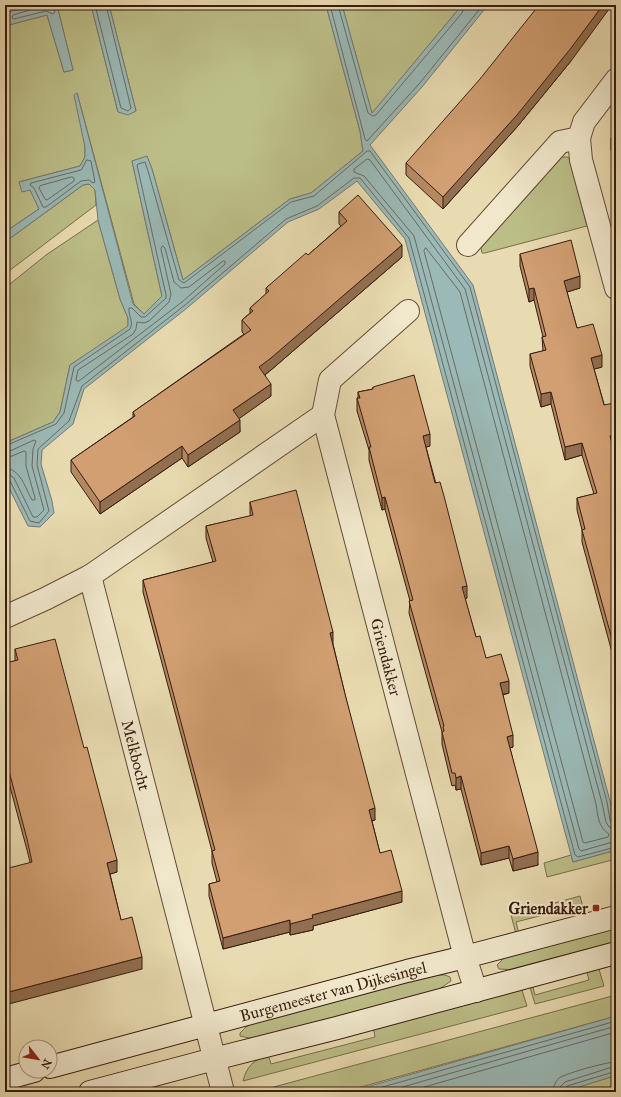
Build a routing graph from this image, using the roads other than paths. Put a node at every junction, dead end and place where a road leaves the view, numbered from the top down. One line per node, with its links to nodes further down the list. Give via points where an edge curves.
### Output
1 (616, 80): 2 (street, via 584,122)
2 (579, 138): 3 (street, via 560,142); 4 (street, via 581,160)
3 (468, 245)
4 (616, 288)
5 (408, 311): 6 (street, Griendakker, via 330,380)
6 (323, 415): 7 (street); 11 (street, Griendakker)
7 (90, 576): 8 (street); 13 (street, Melkbocht)
8 (5, 617)
9 (616, 917): 11 (street, Burgemeester van Dijkesingel)
10 (616, 953): 12 (street)
11 (465, 957): 12 (street, Griendakker); 13 (street, Burgemeester van Dijkesingel)
12 (476, 991): 14 (street)
13 (207, 1025): 14 (street, Melkbocht); 15 (street, Burgemeester van Dijkesingel)
14 (214, 1059): 18 (street); 19 (street, Melkbocht)
15 (58, 1065)
16 (18, 1075): 17 (street)
17 (5, 1079)
18 (90, 1092)
19 (223, 1092)

